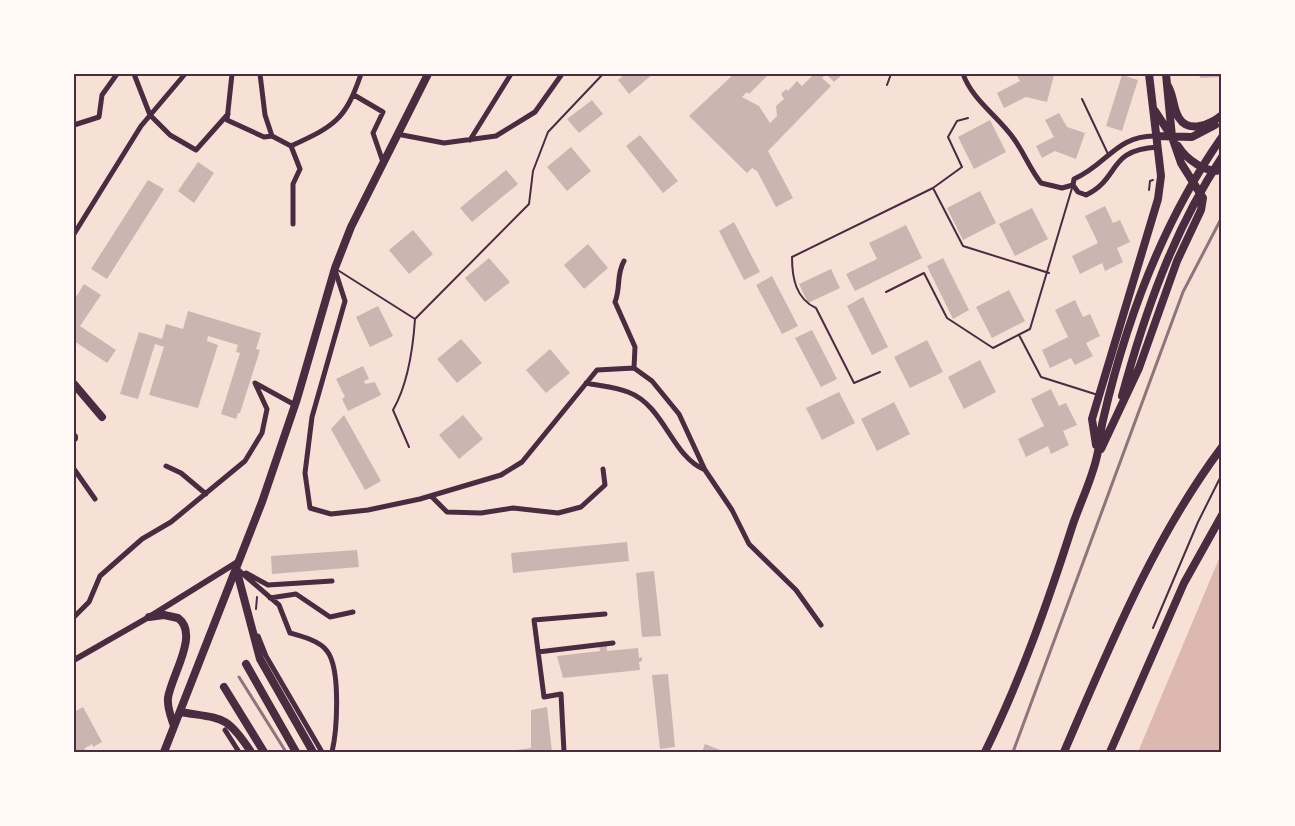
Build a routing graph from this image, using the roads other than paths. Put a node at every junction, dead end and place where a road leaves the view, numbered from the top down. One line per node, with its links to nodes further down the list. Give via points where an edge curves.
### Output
1 (117, 74): 24 (street, via 102,95 99,117)
2 (134, 74): 21 (street)
3 (185, 74): 21 (street)
4 (232, 74): 20 (street)
5 (260, 74): 26 (street)
6 (361, 74): 17 (street)
7 (428, 74): 25 (main road)
8 (511, 74): 30 (street)
9 (562, 74): 30 (street, via 535,112 496,136)
10 (603, 74): 45 (lane, via 548,132 533,171 529,204)
11 (891, 74): 15 (lane)
12 (963, 74): 37 (street, via 980,103 1016,141 1041,183 1062,188)
13 (1149, 74): 19 (main road)
14 (1166, 74): 16 (main road)
15 (887, 85)
16 (1168, 86): 22 (main road, via 1185,124 1207,125); 28 (main road)
17 (354, 95): 31 (street, via 333,126); 35 (street, via 383,112 373,134)
18 (1082, 99): 33 (lane)
19 (1153, 110): 27 (main road); 28 (main road)
20 (228, 113): 21 (street, via 196,150 170,135); 26 (street, via 227,120 264,137)
21 (150, 115): 40 (street)
22 (1221, 116): 28 (main road, via 1201,134)
23 (968, 118): 38 (lane, via 957,121 948,137 962,167)
24 (74, 125)
25 (397, 134): 30 (street, via 444,143); 35 (main road)
26 (272, 136): 31 (street)
27 (1156, 136): 28 (main road); 32 (main road); 33 (street, via 1135,138)
28 (1172, 137): 32 (main road); 36 (main road, via 1189,159); 54 (main road, via 1181,163 1203,198 1201,210 1177,261 1148,345)
29 (1221, 137): 57 (main road, via 1184,197 1150,268 1132,317)
30 (470, 140)
31 (291, 146): 39 (street, via 300,169 293,184)
32 (1158, 147): 37 (street, via 1135,149 1125,155 1101,185 1086,195); 51 (main road, via 1161,176 1154,220)
33 (1108, 153): 37 (street, via 1074,179)
34 (1221, 157): 54 (main road, via 1169,253 1145,315)
35 (383, 162): 42 (main road)
36 (1221, 170)
37 (1073, 185): 43 (lane)
38 (933, 188): 43 (lane, via 963,246); 48 (lane, via 792,257 792,276 805,303 816,309 854,382)
39 (293, 224)
40 (74, 234)
41 (624, 261): 47 (street, via 617,273 620,290 615,302 635,347)
42 (335, 268): 45 (lane); 52 (main road); 63 (street, via 345,301 312,417 305,473 310,508 331,514)
43 (1049, 273): 46 (lane, via 1030,329)
44 (886, 292): 46 (lane, via 924,273 947,318 993,348)
45 (415, 319): 55 (lane, via 414,345 401,395 393,410)
46 (1019, 335): 51 (lane, via 1041,377)
47 (634, 368): 50 (street, via 597,370); 61 (street, via 652,381 679,414)
48 (880, 372)
49 (74, 384): 53 (main road)
50 (586, 384): 61 (street, via 629,392 650,406 692,465); 63 (street, via 522,462 501,475)
51 (1101, 395): 57 (main road, via 1092,419)
52 (295, 405): 62 (street, via 255,383 267,410 262,433 245,460); 66 (main road)
53 (102, 417)
54 (1114, 424): 57 (main road)
55 (409, 447)
56 (1221, 447): 93 (main road, via 1189,494 1146,572)
57 (1097, 456): 92 (main road, via 1035,637)
58 (166, 466): 62 (street)
59 (74, 469): 64 (street)
60 (603, 469): 63 (street, via 605,486 581,507 558,513 513,508 481,513 447,512)
61 (705, 470): 73 (street, via 749,544 796,590)
62 (206, 494): 71 (street, via 142,539 100,576 89,602)
63 (431, 496)
64 (95, 498)
65 (1221, 515): 94 (main road, via 1184,582)
66 (238, 565): 67 (street, via 268,585); 68 (street); 72 (street); 74 (main road); 80 (main road)
67 (332, 581)
68 (270, 598): 69 (street, via 296,594 330,617); 90 (street, via 279,605 290,633 326,648 330,655 336,695)
69 (353, 612)
70 (605, 614): 76 (street, via 534,620)
71 (74, 617)
72 (149, 617): 77 (street); 81 (main road, via 178,618 186,629 187,640 168,699)
73 (821, 625)
74 (255, 637): 88 (main road, via 267,676); 89 (street)
75 (613, 643): 76 (street)
76 (538, 652): 91 (street, via 544,697 561,694)
77 (74, 660)
78 (246, 664): 87 (main road)
79 (224, 687): 86 (main road)
80 (180, 712): 81 (main road); 85 (main road, via 225,720 237,730)
81 (174, 726): 83 (main road)
82 (225, 730): 84 (street)
83 (164, 753)
84 (239, 753)
85 (250, 753)
86 (264, 753)
87 (296, 753)
88 (313, 753)
89 (322, 753)
90 (332, 753)
91 (564, 753)
92 (985, 753)
93 (1064, 753)
94 (1110, 753)

